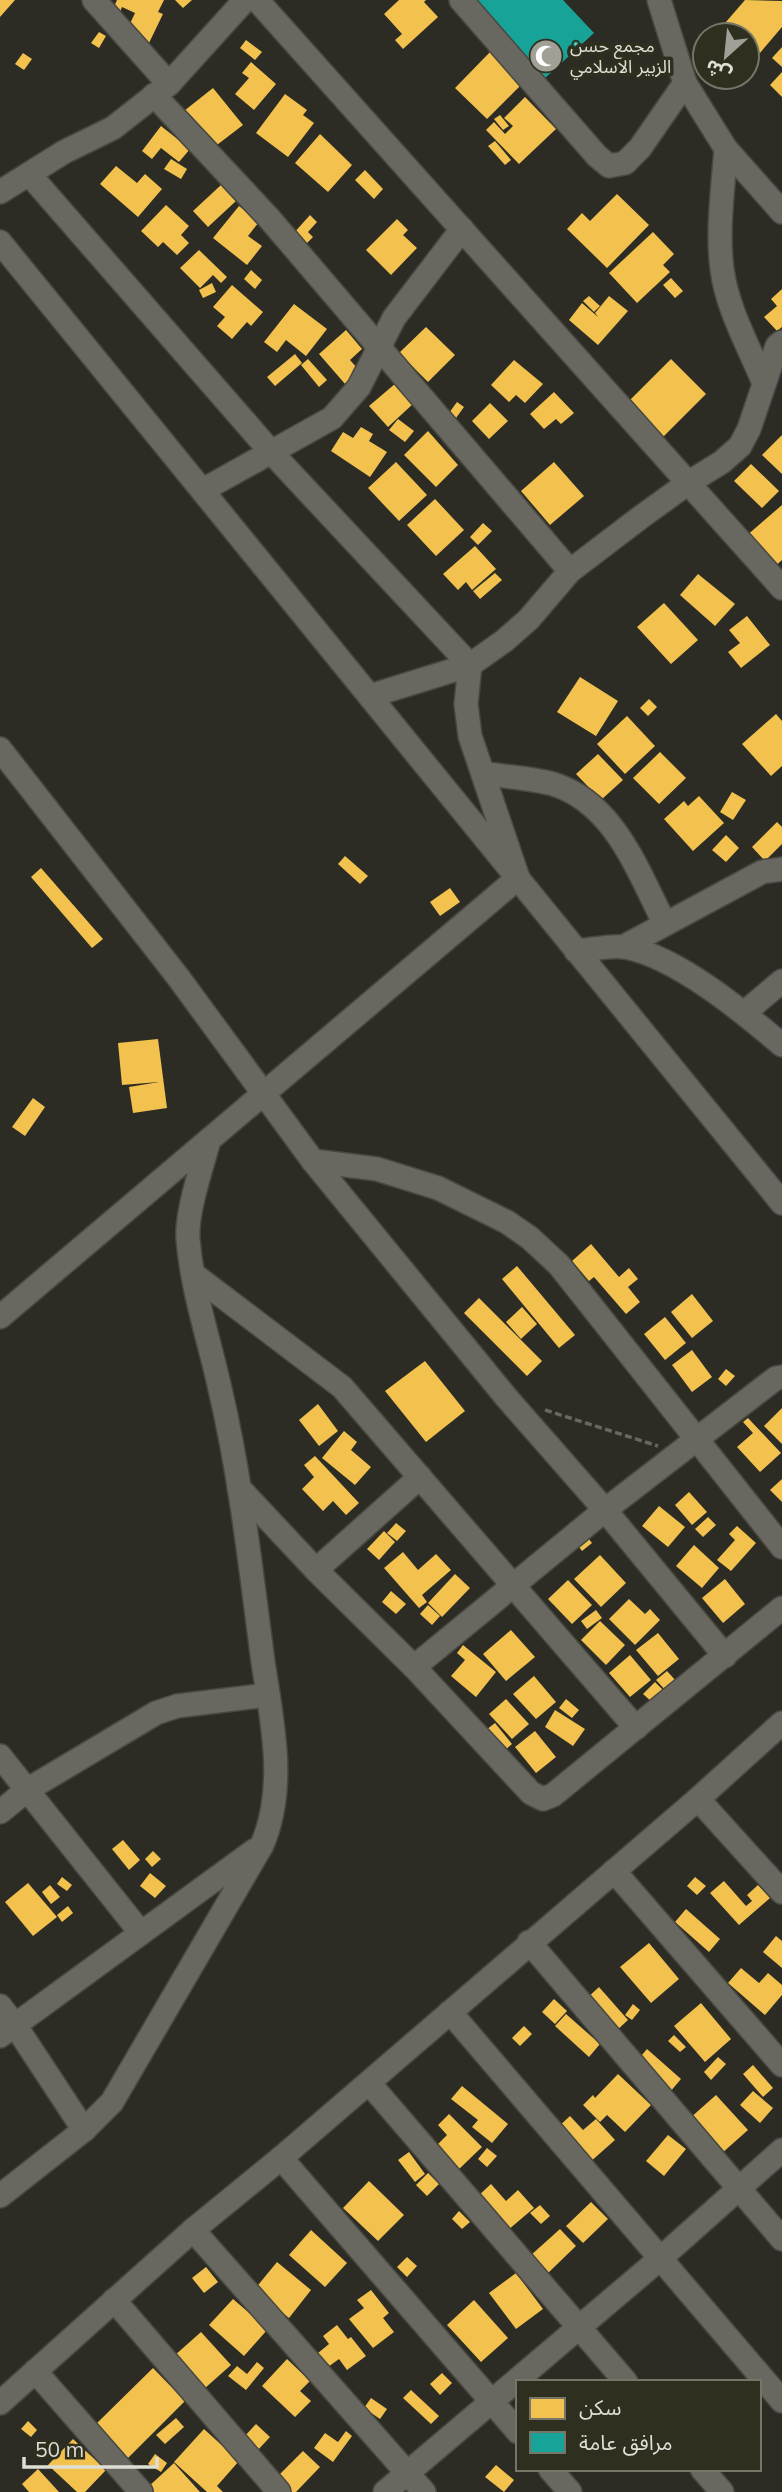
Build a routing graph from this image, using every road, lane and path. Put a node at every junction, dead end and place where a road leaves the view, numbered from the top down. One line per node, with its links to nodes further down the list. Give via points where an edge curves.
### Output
1 (94, 0): 7 (street)
2 (245, 0): 7 (street)
3 (257, 0): 12 (street)
4 (461, 0): 6 (street, via 610,166 625,163 640,148)
5 (659, 0): 6 (street)
6 (685, 83): 8 (street)
7 (162, 90): 9 (street, via 113,128); 15 (street)
8 (726, 149): 11 (street); 16 (street, via 722,269 729,302)
9 (29, 174): 10 (street); 17 (street)
10 (0, 192)
11 (782, 212)
12 (462, 229): 15 (street, via 394,318); 18 (street)
13 (0, 242): 19 (street)
14 (780, 346): 16 (street)
15 (380, 348): 17 (street, via 359,387 331,418); 20 (street)
16 (764, 381): 18 (street, via 740,446)
17 (272, 453): 19 (street); 22 (street)
18 (688, 482): 20 (street); 21 (street)
19 (203, 490): 23 (street)
20 (570, 571): 22 (street, via 528,619)
21 (782, 588)
22 (470, 665): 23 (street); 25 (street, via 466,704 470,736)
23 (370, 696): 27 (street)
24 (0, 749): 34 (street)
25 (483, 773): 27 (street); 28 (street, via 552,784 598,810 616,831)
26 (782, 869): 28 (street, via 762,872)
27 (518, 878): 30 (street); 34 (street)
28 (665, 924): 29 (street)
29 (623, 947): 30 (street); 32 (street, via 653,956)
30 (576, 951): 37 (street)
31 (782, 981): 32 (street)
32 (744, 1013): 33 (street)
33 (782, 1045)
34 (263, 1092): 35 (street); 36 (street)
35 (209, 1140): 38 (street, via 187,1236); 39 (street)
36 (313, 1161): 42 (street, via 377,1169 439,1188 530,1238 559,1265); 45 (street)
37 (782, 1203)
38 (193, 1274): 43 (street, via 342,1387); 44 (street)
39 (0, 1317)
40 (782, 1377): 42 (street)
41 (543, 1409): 42 (path)
42 (688, 1447): 45 (street); 46 (street)
43 (419, 1477): 47 (street); 48 (street)
44 (239, 1488): 47 (street); 52 (street)
45 (605, 1510): 48 (street); 50 (street)
46 (782, 1546)
47 (316, 1570): 51 (street)
48 (513, 1587): 51 (street); 53 (street)
49 (782, 1608): 50 (street)
50 (726, 1656): 53 (street)
51 (414, 1667): 53 (street, via 531,1793 543,1799 553,1796)
52 (268, 1695): 56 (street, via 177,1706 156,1713); 59 (street, via 276,1790)
53 (636, 1728)
54 (780, 1729): 57 (street)
55 (0, 1756): 56 (street)
56 (27, 1790): 58 (street); 62 (street)
57 (698, 1799): 60 (street); 61 (street)
58 (0, 1812)
59 (262, 1845): 62 (street); 69 (street, via 112,2102)
60 (614, 1871): 63 (street); 67 (street)
61 (782, 1892)
62 (141, 1933): 66 (street)
63 (529, 1942): 65 (street); 72 (street)
64 (0, 2006): 66 (street)
65 (450, 2012): 68 (street); 76 (street)
66 (8, 2031): 69 (street)
67 (782, 2065)
68 (369, 2083): 71 (street); 78 (street)
69 (84, 2130): 73 (street)
70 (782, 2150): 72 (street)
71 (281, 2158): 74 (street); 84 (street)
72 (738, 2190): 75 (street); 76 (street)
73 (0, 2196)
74 (193, 2230): 77 (street); 89 (street)
75 (782, 2239)
76 (662, 2257): 78 (street); 83 (street)
77 (114, 2300): 79 (street); 91 (street)
78 (579, 2327): 80 (street); 81 (street)
79 (35, 2371): 85 (street); 90 (street)
80 (517, 2380)
81 (624, 2380)
82 (516, 2381): 84 (street)
83 (782, 2401)
84 (491, 2402): 86 (street); 89 (street)
85 (0, 2403)
86 (516, 2430)
87 (552, 2471): 94 (street)
88 (704, 2471): 95 (street)
89 (408, 2473): 92 (street); 93 (street)
90 (141, 2492)
91 (279, 2492)
92 (385, 2492)
93 (424, 2492)
94 (570, 2492)
95 (722, 2492)

